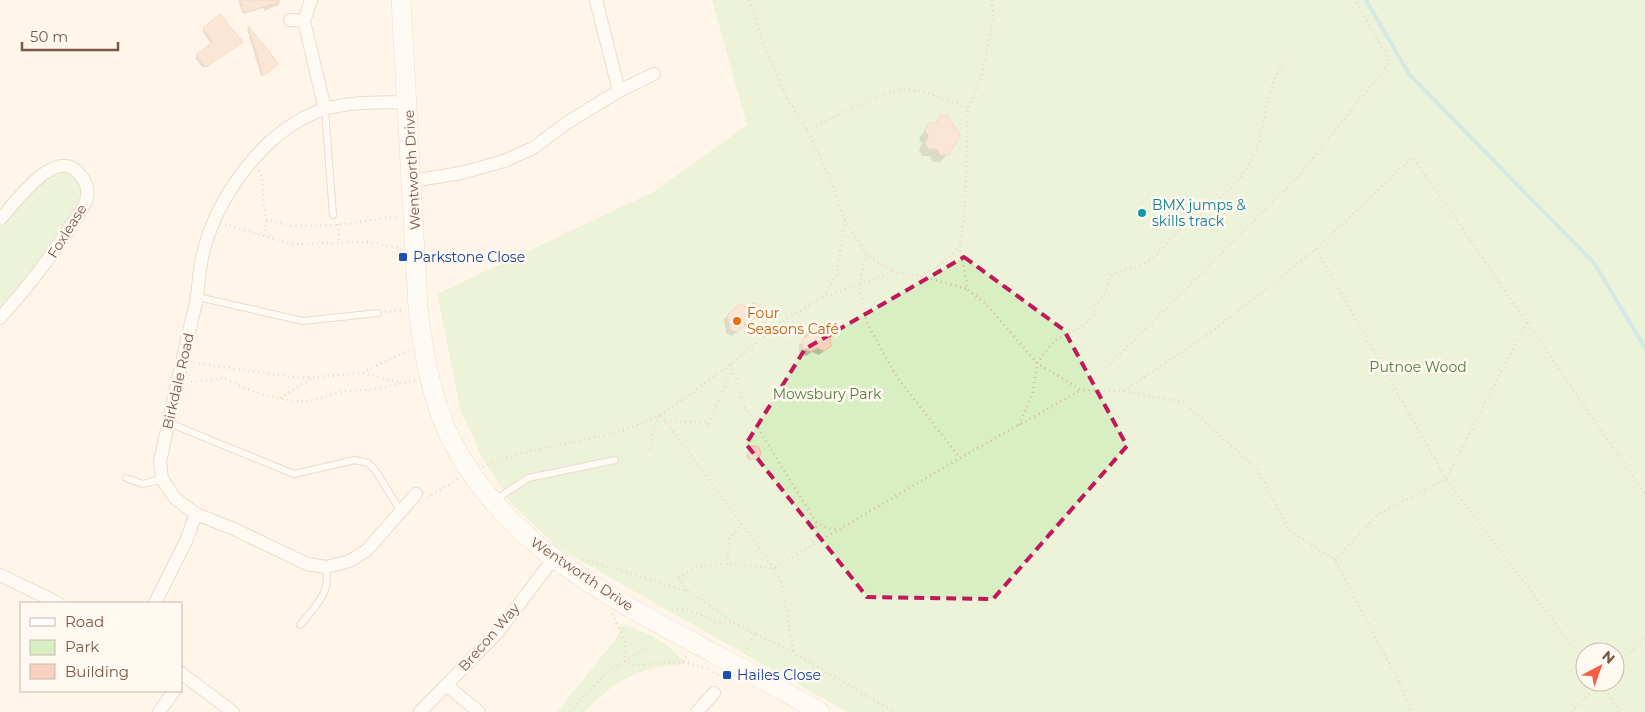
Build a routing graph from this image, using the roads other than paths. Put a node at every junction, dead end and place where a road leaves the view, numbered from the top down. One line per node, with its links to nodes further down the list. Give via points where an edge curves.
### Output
1 (311, 0): 5 (street)
2 (401, 0): 8 (street, Wentworth Drive)
3 (596, 0): 7 (street)
4 (290, 20): 5 (street)
5 (304, 21): 9 (street)
6 (654, 74): 7 (street)
7 (618, 91): 10 (street, via 533,148 504,161 461,173)
8 (408, 102): 9 (street, Birkdale Road, via 356,103); 10 (street, Wentworth Drive)
9 (325, 109): 11 (lane); 13 (street, Birkdale Road, via 290,126 241,177 214,221 202,258)
10 (412, 181): 21 (street, Wentworth Drive, via 418,307 430,377 450,438)
11 (333, 215)
12 (0, 219): 15 (street, Foxlease, via 42,176 62,164 75,168 88,190 86,201 55,252)
13 (198, 297): 14 (lane, via 302,322); 16 (street, Birkdale Road)
14 (378, 313)
15 (0, 318)
16 (169, 423): 19 (street, Birkdale Road, via 160,462); 22 (lane, via 294,474 355,460 368,462)
17 (615, 460): 21 (lane, via 528,478)
18 (126, 478): 19 (lane, via 143,484)
19 (162, 479): 23 (street, via 175,498)
20 (416, 494): 22 (street)
21 (492, 502): 24 (street, Wentworth Drive, via 520,532)
22 (400, 510): 25 (street, via 367,550 350,561)
23 (196, 514): 25 (street, via 307,564); 28 (street)
24 (560, 562): 31 (street, Brecon Way); 39 (street, Wentworth Drive, via 601,590)
25 (326, 567): 29 (lane, via 329,581 324,595)
26 (0, 575): 27 (street)
27 (56, 602)
28 (156, 602)
29 (300, 625)
30 (183, 677): 35 (street)
31 (446, 685): 36 (street, Brecon Way); 37 (street)
32 (173, 692): 34 (street)
33 (714, 693): 38 (street)
34 (159, 712)
35 (233, 712)
36 (420, 712)
37 (478, 712)
38 (697, 712)
39 (820, 712)

